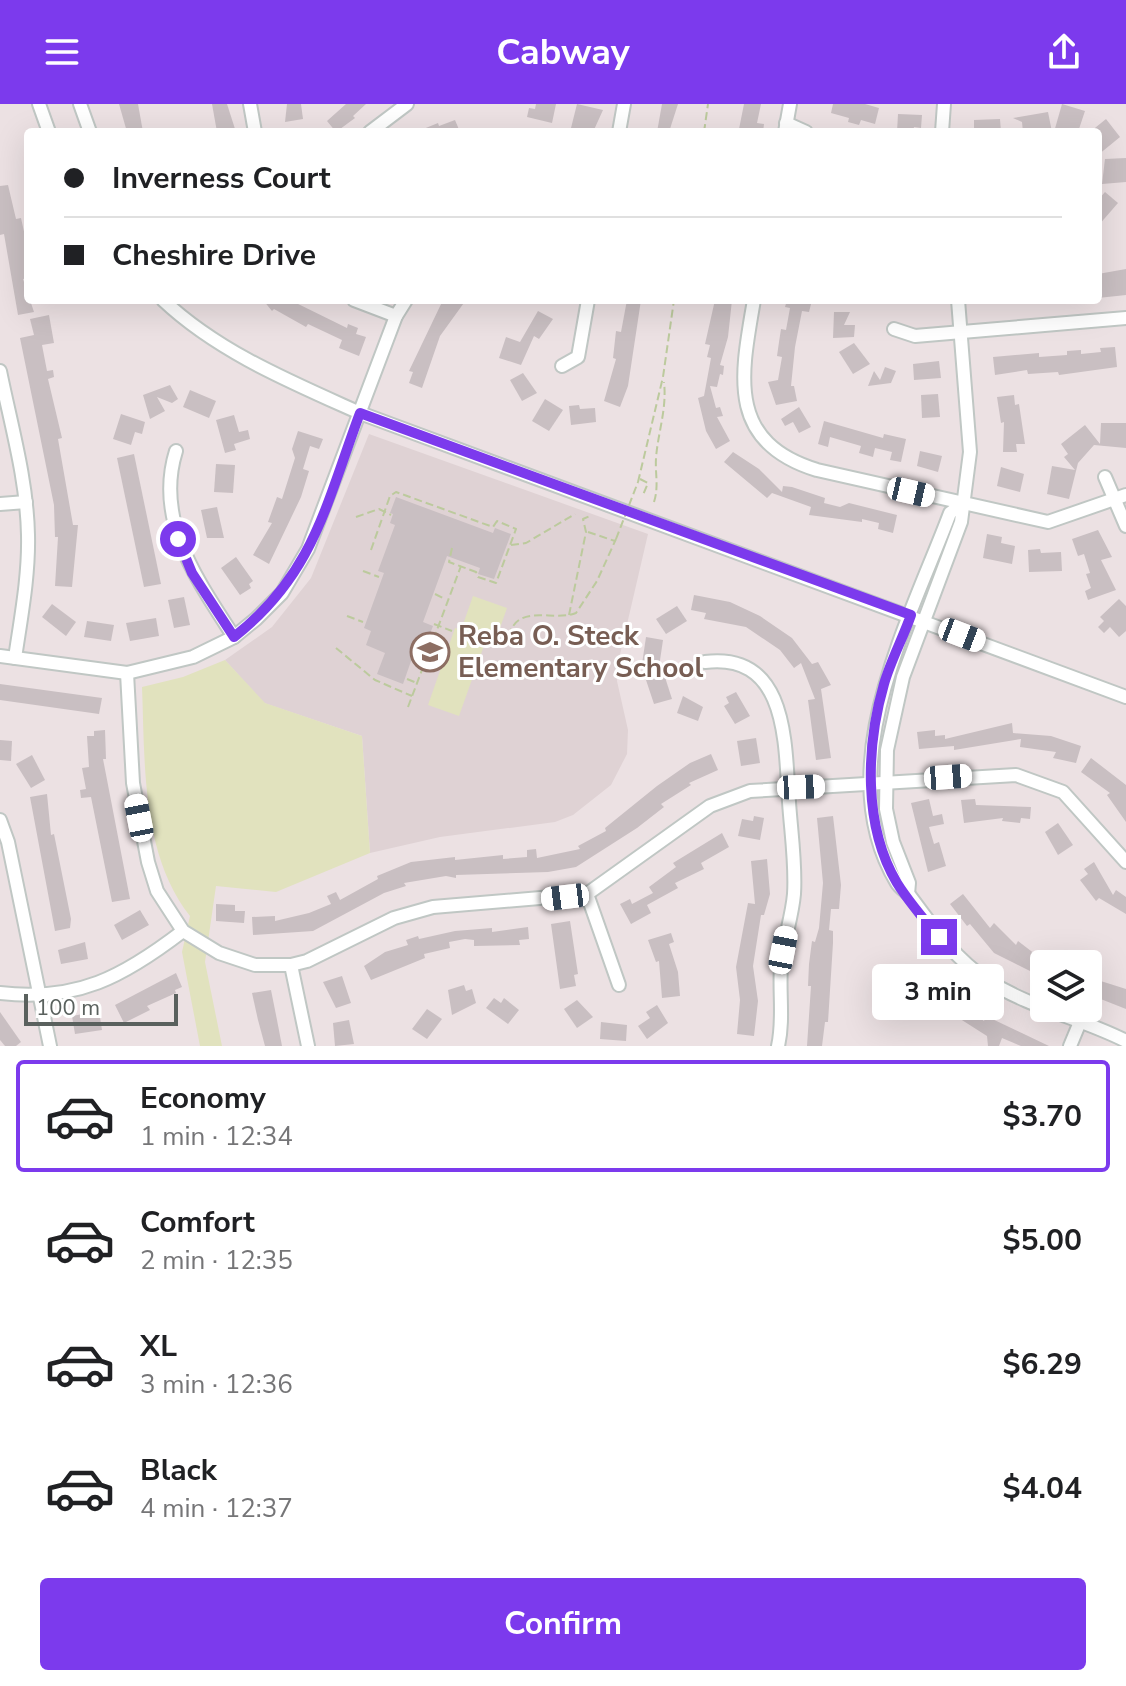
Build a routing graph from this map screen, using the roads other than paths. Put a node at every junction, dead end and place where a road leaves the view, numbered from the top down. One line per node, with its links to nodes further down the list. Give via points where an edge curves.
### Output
1 (39, 104): 8 (street)
2 (80, 104): 9 (street)
3 (250, 104): 10 (street)
4 (407, 104): 11 (street)
5 (624, 104): 12 (street)
6 (790, 104): 13 (street)
7 (944, 104): 14 (street)
8 (48, 128)
9 (89, 128)
10 (254, 128)
11 (375, 128)
12 (620, 128)
13 (786, 128)
14 (942, 128)
15 (168, 304): 27 (street, via 227,348)
16 (364, 304): 21 (street)
17 (404, 304): 21 (street)
18 (587, 304): 25 (street, via 578,357)
19 (753, 304): 33 (street, via 742,387 748,413 766,441 804,466)
20 (958, 304): 24 (street)
21 (396, 316): 27 (street)
22 (1126, 318): 24 (street)
23 (894, 329): 24 (street, via 915,336)
24 (961, 332): 33 (street, via 970,452)
25 (562, 366)
26 (0, 371): 31 (street)
27 (360, 413): 35 (street); 37 (street, via 316,533 293,577 271,606)
28 (176, 451): 37 (street, via 169,491 182,553)
29 (1105, 477): 30 (street)
30 (1120, 497): 33 (street, via 1048,522); 34 (street)
31 (26, 502): 32 (street); 39 (street, via 27,568)
32 (0, 504)
33 (962, 504): 35 (street, via 950,513); 36 (street, via 961,522)
34 (1126, 526)
35 (911, 615): 36 (street); 43 (street, via 884,684 873,743)
36 (925, 621): 42 (street); 43 (street, via 896,702)
37 (234, 637): 41 (street, via 193,657)
38 (0, 656): 39 (street)
39 (15, 658): 41 (street)
40 (705, 662): 44 (street, via 736,661 762,681 781,720)
41 (127, 673): 48 (street, via 133,783 148,862 157,891)
42 (1126, 697)
43 (878, 782): 44 (street); 46 (street, via 999,773 1029,778 1063,792); 53 (street, via 883,850 898,886 939,937 986,979)
44 (788, 787): 47 (street, via 736,794 710,806); 58 (street, via 794,893 781,964)
45 (0, 820): 52 (street)
46 (1126, 862)
47 (587, 894): 49 (street, via 416,910); 50 (street)
48 (183, 931): 49 (street, via 237,961); 52 (street, via 112,978)
49 (291, 965): 57 (street)
50 (619, 985)
51 (0, 993): 52 (street)
52 (40, 997): 56 (street)
53 (1030, 1002)
54 (1080, 1022): 55 (street); 59 (street)
55 (1126, 1041)
56 (50, 1046)
57 (308, 1046)
58 (778, 1046)
59 (1070, 1046)

